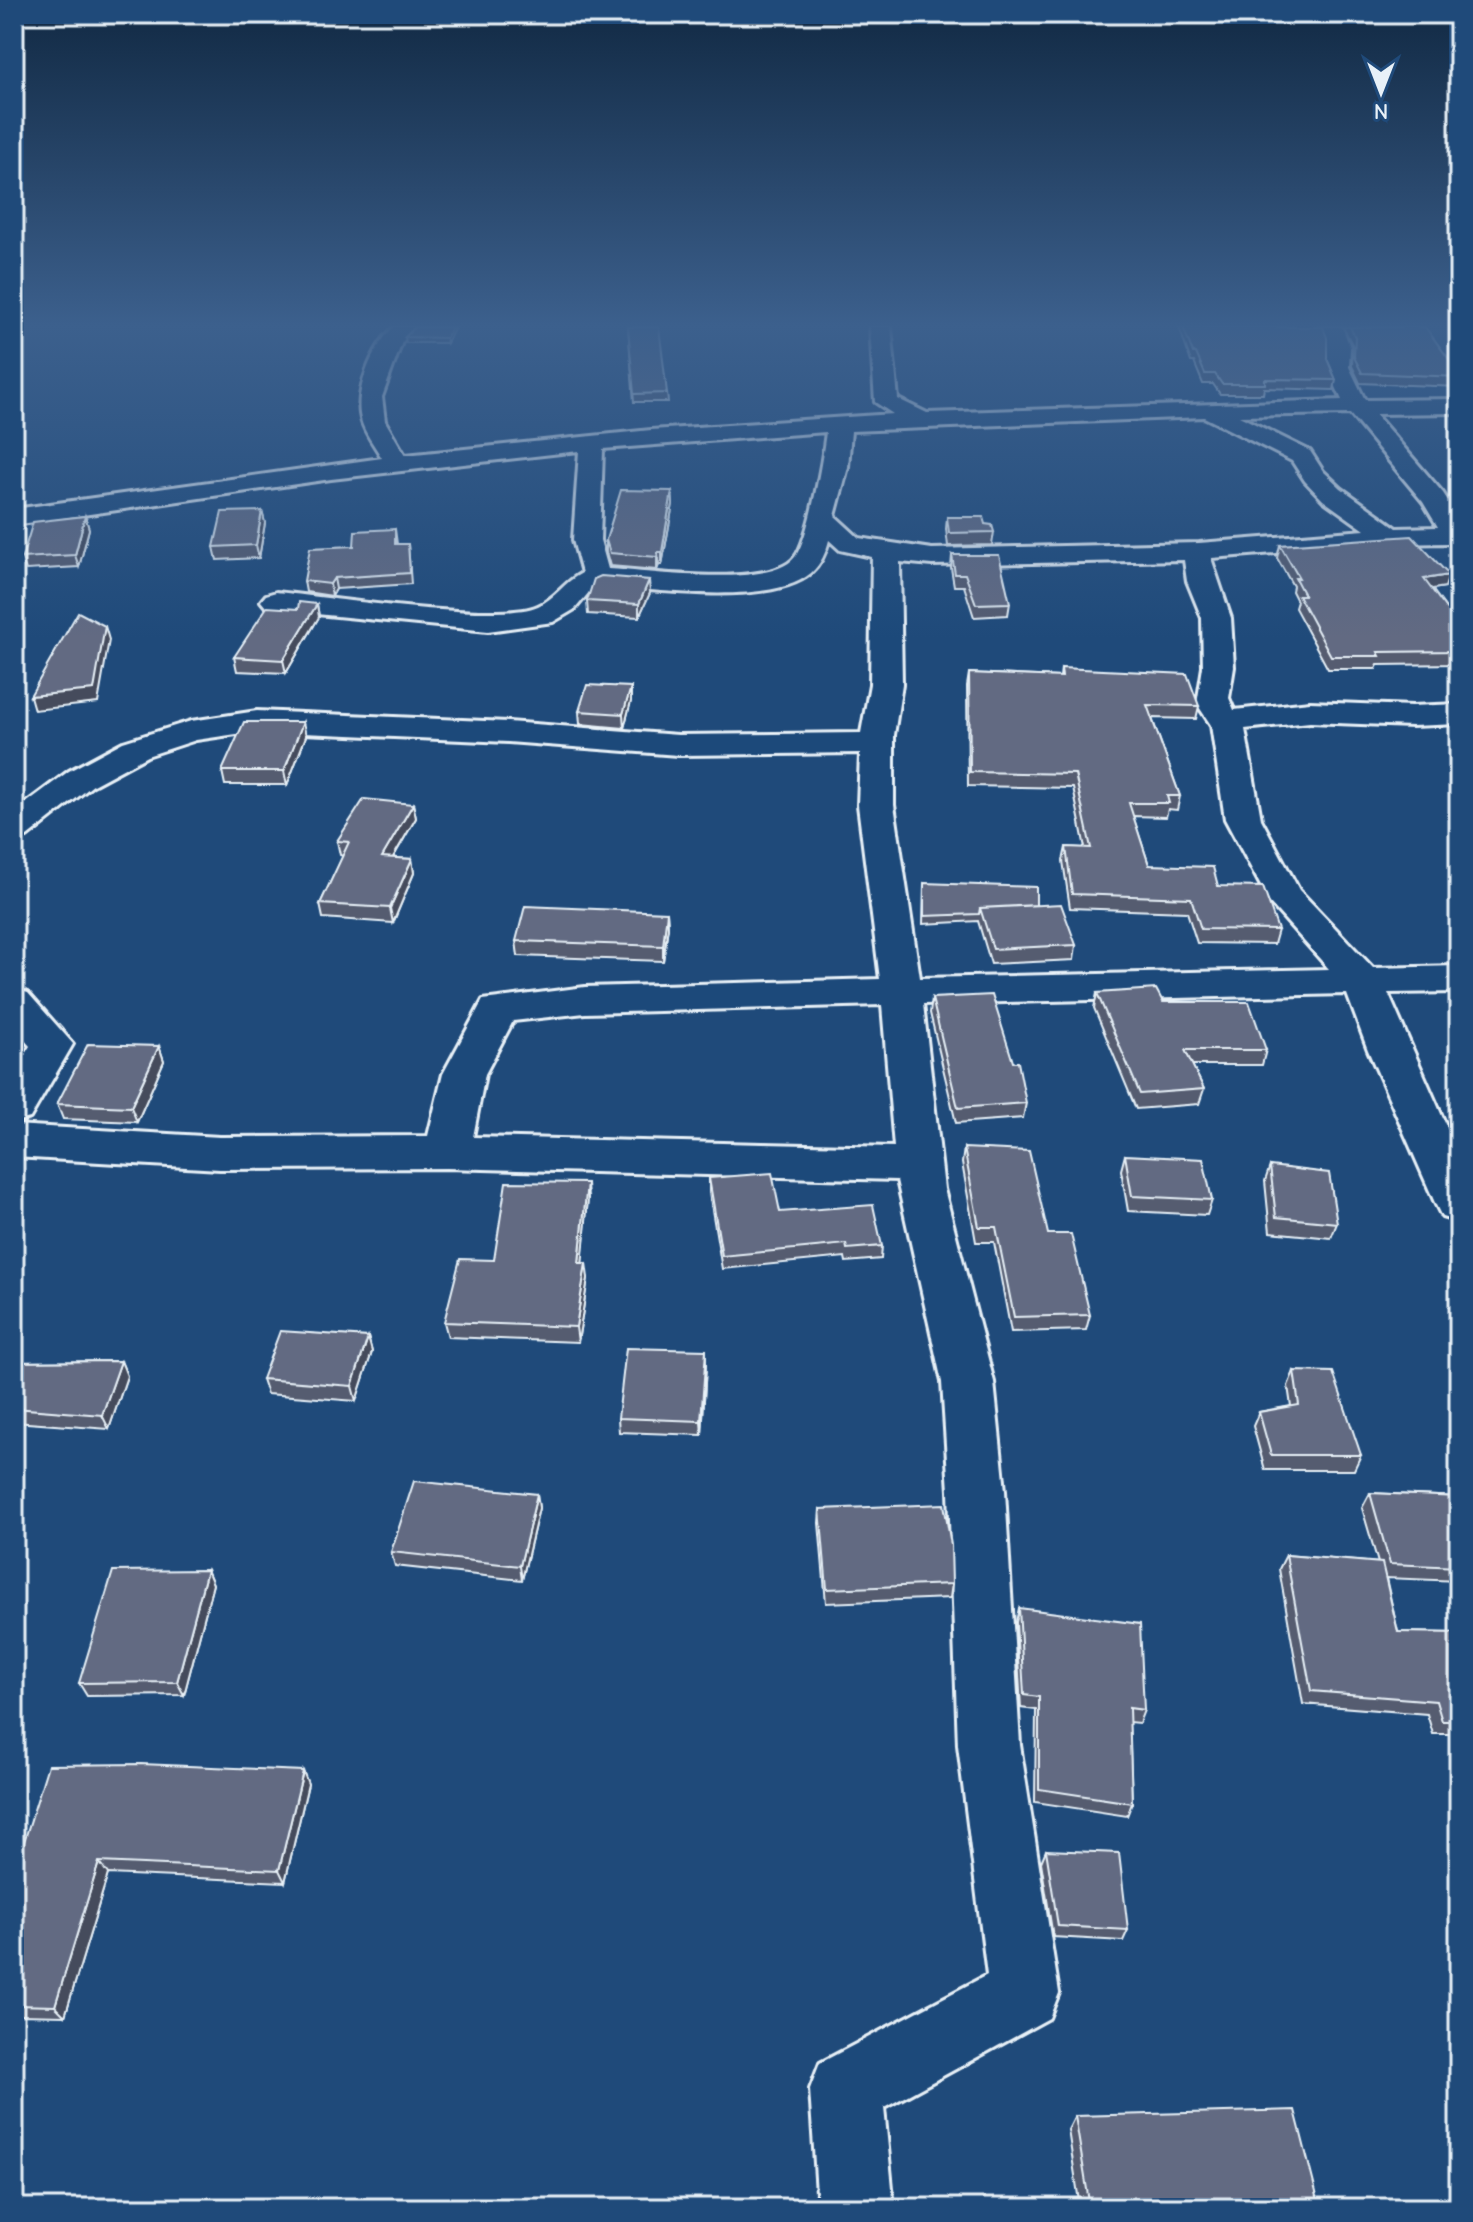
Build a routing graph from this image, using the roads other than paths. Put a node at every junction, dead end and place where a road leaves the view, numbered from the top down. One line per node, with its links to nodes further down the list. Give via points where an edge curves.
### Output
1 (379, 431): 9 (street)
2 (770, 431): 7 (street)
3 (839, 431): 11 (street)
4 (1270, 431): 8 (street)
5 (1324, 431): 8 (street)
6 (1370, 431): 13 (street, via 1434,499)
7 (590, 443): 9 (street); 16 (street, via 593,459 585,519 587,554)
8 (1311, 444): 12 (street, via 1314,476)
9 (398, 464): 10 (street)
10 (14, 517)
11 (821, 518): 15 (street, via 850,544); 16 (street, via 812,554 797,571 773,579 724,585)
12 (1391, 536): 13 (street); 14 (street)
13 (1458, 537)
14 (1199, 551): 15 (street, via 932,557); 19 (street, via 1198,574 1218,623 1218,672 1211,690 1215,709)
15 (886, 552): 20 (street, via 886,684)
16 (597, 577): 17 (street, via 543,616 488,622)
17 (276, 601)
18 (1459, 714): 19 (street, via 1310,712)
19 (1227, 721): 23 (street, via 1243,819 1283,895)
20 (877, 743): 21 (street, via 678,745 257,721 191,731 135,749 81,778); 24 (street, via 876,805)
21 (14, 829)
22 (1459, 979): 23 (street)
23 (1363, 982): 24 (street); 30 (street)
24 (900, 992): 28 (street, via 585,1000 498,1009 464,1074); 29 (street)
25 (14, 1002): 26 (street, via 52,1044)
26 (14, 1107)
27 (14, 1141): 28 (street, via 220,1153)
28 (447, 1152): 29 (street)
29 (918, 1164): 31 (street, via 968,1382 989,1745 1024,1993 846,2089)
30 (1459, 1205)
31 (856, 2208)

